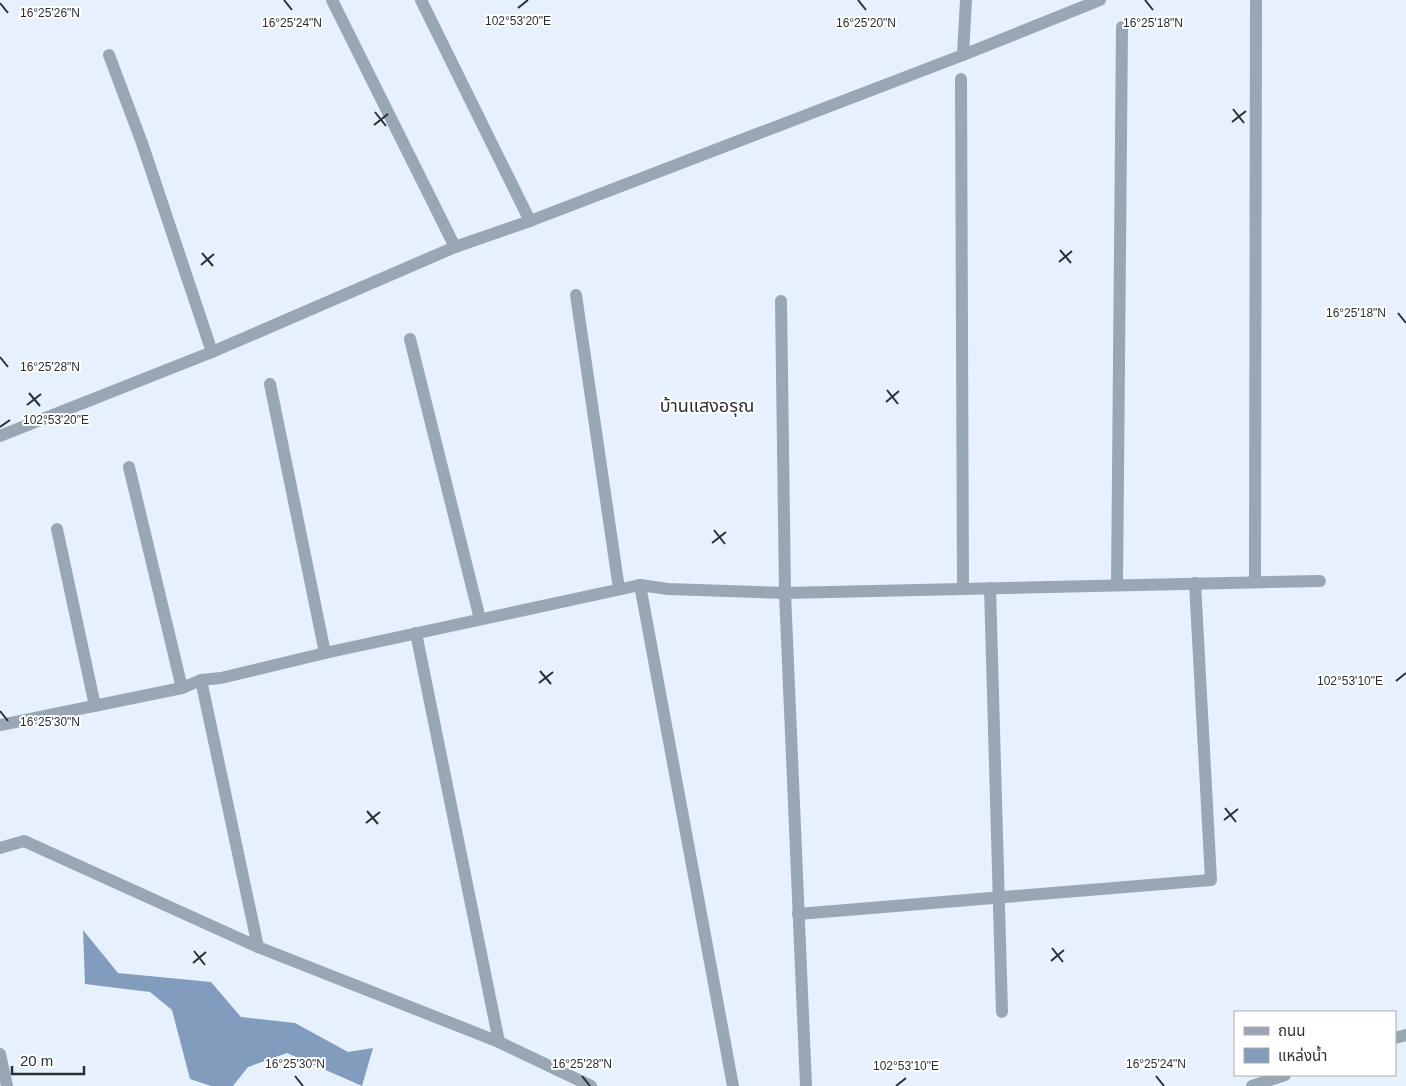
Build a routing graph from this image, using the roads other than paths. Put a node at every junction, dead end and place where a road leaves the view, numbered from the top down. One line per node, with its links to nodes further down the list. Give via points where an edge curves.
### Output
1 (332, 0): 11 (street)
2 (421, 0): 10 (street)
3 (966, 0): 8 (street)
4 (1100, 0): 8 (street)
5 (1256, 0): 21 (street)
6 (1122, 27): 24 (street)
7 (109, 55): 15 (street)
8 (963, 55): 10 (street)
9 (961, 79): 27 (street)
10 (530, 222): 11 (street)
11 (455, 247): 15 (street)
12 (576, 295): 26 (street)
13 (781, 301): 28 (street)
14 (410, 338): 29 (street)
15 (212, 352): 17 (street)
16 (270, 384): 31 (street)
17 (0, 436)
18 (129, 467): 33 (street)
19 (57, 529): 34 (street)
20 (1320, 581): 21 (street)
21 (1255, 582): 23 (street)
22 (640, 584): 26 (street); 28 (street, via 668,589); 46 (street)
23 (1195, 584): 24 (street); 37 (street, via 1211,880)
24 (1117, 585): 25 (street)
25 (990, 588): 27 (street); 37 (street)
26 (619, 589): 29 (street)
27 (963, 589): 28 (street)
28 (784, 593): 38 (street)
29 (480, 619): 30 (street)
30 (416, 633): 31 (street); 41 (street)
31 (325, 653): 32 (street)
32 (201, 680): 33 (street); 39 (street)
33 (182, 688): 34 (street)
34 (95, 706): 35 (street)
35 (0, 725)
36 (0, 848): 39 (street, via 24,841)
37 (998, 897): 38 (street); 40 (street)
38 (798, 914): 47 (street)
39 (258, 946): 41 (street)
40 (1002, 1012)
41 (499, 1042): 45 (street)
42 (0, 1054): 44 (street)
43 (1282, 1076): 48 (street)
44 (7, 1086)
45 (592, 1086)
46 (733, 1086)
47 (806, 1086)
48 (1252, 1086)

